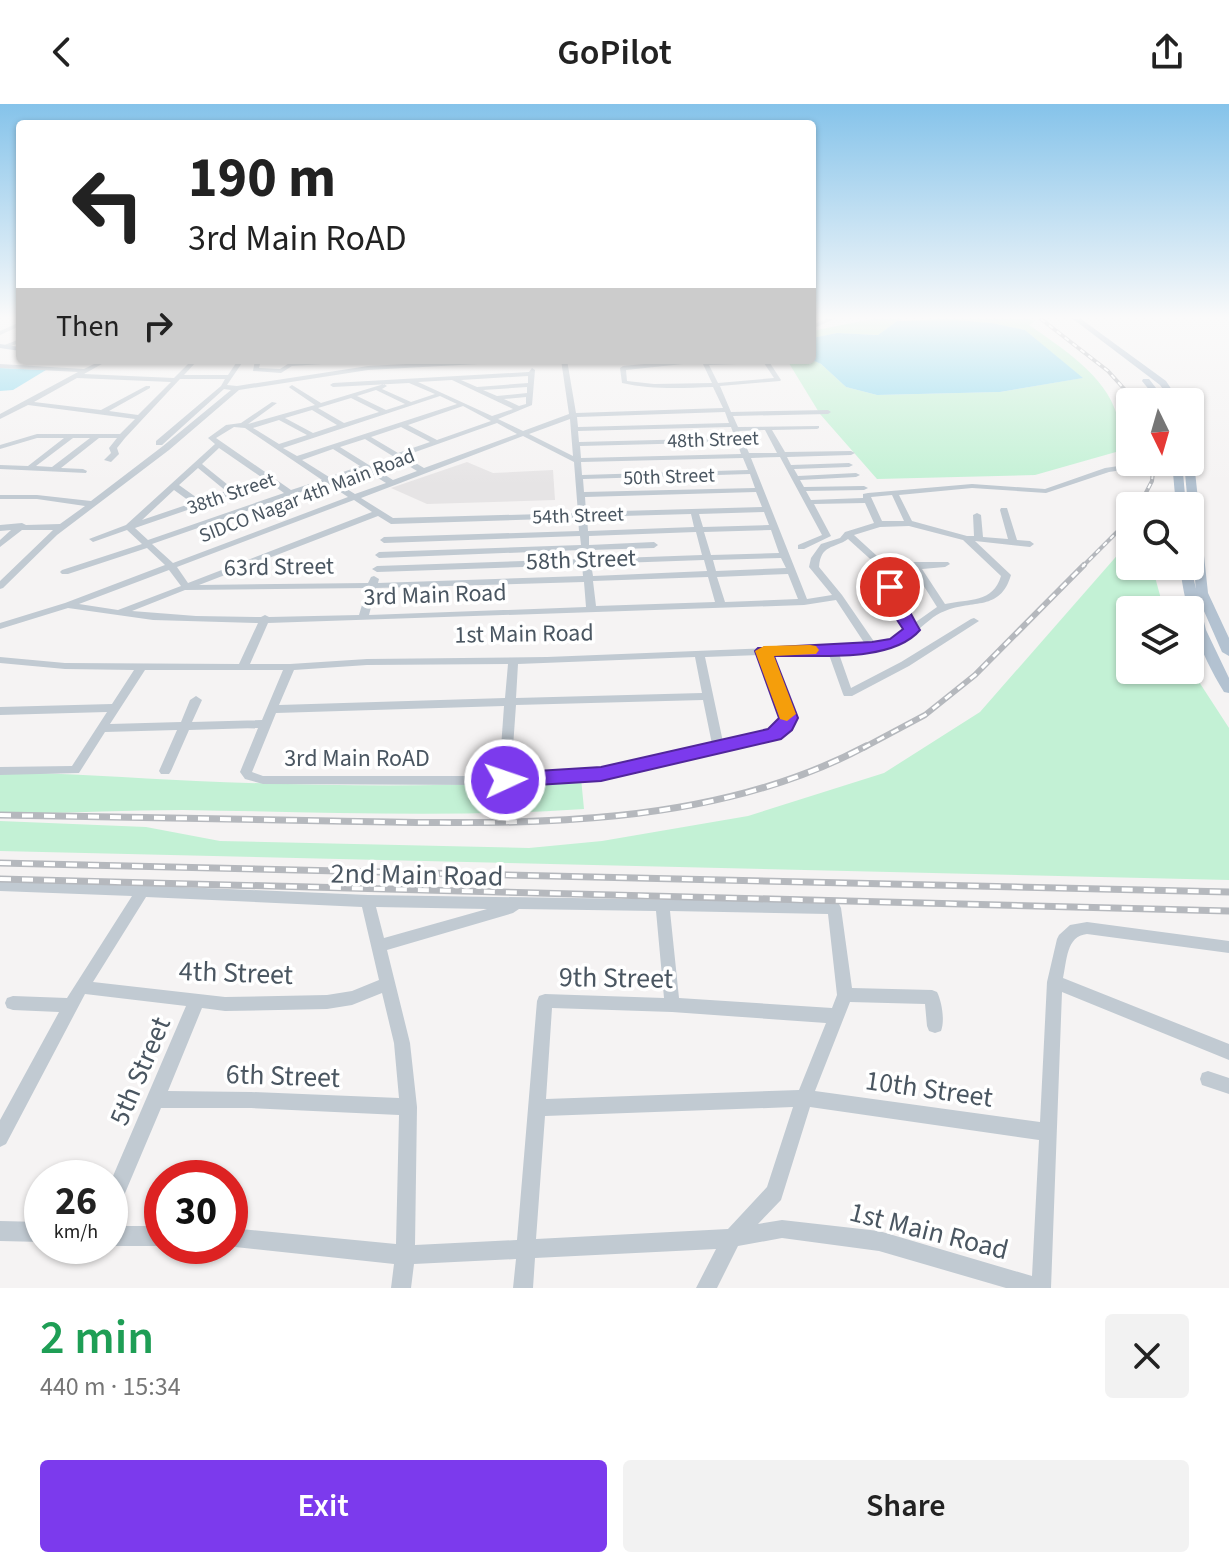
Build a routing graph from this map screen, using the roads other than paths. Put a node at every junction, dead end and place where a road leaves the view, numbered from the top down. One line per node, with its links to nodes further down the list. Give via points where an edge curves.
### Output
1 (79, 374): 13 (street)
2 (181, 374): 16 (street)
3 (232, 374): 14 (street)
4 (310, 374): 23 (street)
5 (502, 374): 15 (street)
6 (532, 374): 19 (street)
7 (566, 374): 43 (street)
8 (622, 374): 18 (street, via 631,385)
9 (711, 374): 18 (street)
10 (775, 374): 18 (street, via 778,380)
11 (1137, 374): 26 (main road)
12 (1152, 374): 27 (main road)
13 (75, 376): 16 (street); 32 (street)
14 (230, 377): 16 (street); 21 (street)
15 (451, 378): 17 (street); 25 (street)
16 (177, 379): 45 (street)
17 (408, 380): 24 (street); 28 (street); 30 (street, via 330,384)
18 (716, 383): 40 (street)
19 (531, 385): 25 (street); 29 (street)
20 (148, 387): 37 (street)
21 (223, 387): 23 (street); 47 (street)
22 (292, 387): 35 (street)
23 (237, 388): 48 (street)
24 (376, 388): 30 (street); 33 (street)
25 (475, 388): 31 (street)
26 (1153, 388)
27 (1166, 388)
28 (441, 394): 33 (street); 34 (street)
29 (530, 395): 31 (street); 36 (street, via 529,405)
30 (351, 396): 35 (street); 38 (street)
31 (497, 398): 36 (street)
32 (29, 403): 37 (street); 44 (street)
33 (411, 404): 38 (street)
34 (463, 404): 49 (street); 50 (street)
35 (316, 406): 42 (street); 52 (street)
36 (519, 409): 49 (street)
37 (103, 412): 45 (street)
38 (385, 412): 52 (street)
39 (663, 412): 40 (street, SIDCO Nagar 4th Main Road); 43 (street, SIDCO Nagar 4th Main Road); 53 (street)
40 (727, 412): 41 (street, SIDCO Nagar 4th Main Road); 54 (street)
41 (828, 412)
42 (293, 413): 46 (street); 51 (street, via 270,401)
43 (573, 415): 56 (street); 58 (street, SIDCO Nagar 4th Main Road)
44 (0, 417)
45 (139, 417): 61 (street)
46 (279, 417): 51 (street); 62 (street)
47 (189, 419): 48 (street); 67 (street)
48 (200, 419): 115 (street)
49 (495, 419): 58 (street); 66 (street)
50 (401, 424): 63 (street); 66 (street)
51 (241, 425): 68 (street, via 212,438); 71 (street)
52 (343, 426): 62 (street)
53 (666, 427): 54 (street); 56 (street); 65 (street)
54 (734, 427): 57 (street); 64 (street)
55 (817, 427): 57 (street)
56 (573, 429): 69 (street)
57 (768, 429): 74 (street)
58 (523, 434): 82 (street); 92 (street, SIDCO Nagar 4th Main Road)
59 (73, 435): 60 (street); 70 (street, via 37,436); 86 (street)
60 (97, 436): 61 (street); 89 (street)
61 (122, 436): 81 (street)
62 (313, 436): 71 (street)
63 (365, 436): 72 (street); 77 (street)
64 (740, 440): 65 (street); 76 (street)
65 (670, 441): 69 (street); 78 (street)
66 (436, 442): 77 (street)
67 (159, 443)
68 (219, 444): 83 (street); 99 (street)
69 (575, 444): 82 (street)
70 (0, 447)
71 (278, 447): 79 (street)
72 (334, 447): 79 (street); 87 (street)
73 (851, 453): 75 (street, 48th Street)
74 (784, 454): 75 (street, 48th Street); 76 (street, 48th Street); 88 (street)
75 (841, 454): 84 (street)
76 (746, 455): 78 (street, 48th Street); 93 (street)
77 (397, 456): 92 (street)
78 (674, 458): 80 (street, 48th Street)
79 (297, 459): 100 (street)
80 (646, 459): 82 (street, 48th Street); 94 (street)
81 (108, 460)
82 (576, 460): 97 (street)
83 (198, 464): 102 (street); 105 (street)
84 (849, 465): 88 (street); 95 (street)
85 (0, 467): 86 (street)
86 (31, 467): 89 (street)
87 (366, 467): 100 (street, 38th Street); 101 (street)
88 (791, 467): 98 (street)
89 (54, 469): 91 (street)
90 (1116, 469): 109 (street, via 1046,491 972,486)
91 (83, 471)
92 (423, 471): 101 (street, SIDCO Nagar 4th Main Road)
93 (752, 472): 94 (street); 104 (street)
94 (651, 475): 97 (street); 107 (street)
95 (856, 475): 98 (street); 108 (street)
96 (1190, 476): 181 (main road, via 1202,593)
97 (578, 477): 110 (street)
98 (797, 478): 103 (street)
99 (271, 479): 105 (street); 106 (street)
100 (329, 480): 106 (street, 38th Street); 111 (street)
101 (392, 483): 111 (street, SIDCO Nagar 4th Main Road)
102 (173, 485): 114 (street); 128 (street)
103 (802, 489): 108 (street); 113 (street)
104 (759, 490): 107 (street, 50th Street); 116 (street)
105 (232, 492): 114 (street)
106 (290, 493): 141 (street, 38th Street)
107 (656, 493): 110 (street, 50th Street); 119 (street)
108 (867, 494): 109 (street); 113 (street); 125 (street)
109 (895, 494): 124 (street)
110 (580, 495): 121 (street)
111 (355, 496): 120 (street); 154 (street, SIDCO Nagar 4th Main Road)
112 (0, 497): 115 (street)
113 (809, 502): 145 (street, via 827,536)
114 (198, 503): 128 (street)
115 (92, 504): 127 (street)
116 (767, 509): 118 (street); 129 (street)
117 (1004, 510): 139 (street)
118 (694, 511): 119 (street); 131 (street)
119 (660, 512): 121 (street)
120 (378, 513): 123 (street); 165 (street)
121 (581, 515): 123 (street); 133 (street)
122 (977, 515): 137 (street)
123 (391, 521): 138 (street)
124 (909, 523): 125 (street); 135 (street)
125 (879, 524): 134 (street)
126 (23, 526): 127 (street); 130 (street); 140 (street)
127 (63, 527): 164 (street)
128 (129, 527): 136 (street); 141 (street)
129 (773, 527): 131 (street, 54th Street); 147 (street)
130 (0, 528)
131 (701, 530): 132 (street, 54th Street); 149 (street)
132 (651, 532): 133 (street, 54th Street); 143 (street)
133 (584, 534): 138 (street, 54th Street); 146 (street)
134 (848, 534): 144 (street); 155 (street)
135 (966, 538): 137 (street); 170 (street, via 1006,575 1005,583 978,603)
136 (93, 539)
137 (979, 539): 139 (street)
138 (384, 540): 148 (street)
139 (1013, 542): 142 (street)
140 (0, 544)
141 (146, 544): 154 (street); 158 (street, 38th Street)
142 (1030, 544)
143 (654, 545): 146 (street); 150 (street)
144 (824, 546): 145 (street); 166 (street, via 814,567)
145 (801, 547): 147 (street)
146 (585, 548): 148 (street); 151 (street)
147 (784, 552): 149 (street); 157 (street)
148 (379, 555): 156 (street)
149 (709, 558): 150 (street); 159 (street)
150 (656, 561): 151 (street); 160 (street)
151 (586, 563): 156 (street); 161 (street)
152 (945, 564): 153 (street)
153 (915, 565): 155 (street); 170 (street)
154 (171, 566): 165 (street); 168 (street, SIDCO Nagar 4th Main Road)
155 (884, 567): 177 (street, via 896,606)
156 (377, 569): 163 (street)
157 (791, 571): 159 (street, 58th Street); 167 (street)
158 (65, 572)
159 (714, 575): 160 (street, 58th Street); 169 (street)
160 (661, 577): 161 (street, 58th Street)
161 (587, 579): 163 (street, 58th Street); 171 (street)
162 (1187, 580): 188 (main road, via 1204,646)
163 (372, 585): 165 (street, 63rd Street); 173 (street)
164 (0, 586)
165 (187, 588): 172 (street)
166 (839, 597): 167 (street, 3rd Main Road); 178 (street)
167 (804, 602): 169 (street, 3rd Main Road)
168 (68, 605): 172 (street, 3rd Main Road); 176 (street, SIDCO Nagar 4th Main Road)
169 (721, 605): 171 (street, 3rd Main Road)
170 (942, 607): 177 (street, 1st Main Road)
171 (591, 609): 173 (street, 3rd Main Road)
172 (114, 614): 174 (street, 3rd Main Road)
173 (363, 617): 174 (street, 3rd Main Road)
174 (265, 618): 186 (street)
175 (974, 621): 179 (street, via 848,694)
176 (0, 626)
177 (912, 630): 178 (street, 1st Main Road, via 895,643)
178 (872, 647): 179 (street, 1st Main Road)
179 (832, 649): 180 (street, 1st Main Road)
180 (764, 651): 182 (street, 1st Main Road); 198 (street, 3rd Main RoAD, via 786,725 759,740)
181 (1229, 652)
182 (699, 653): 184 (street, 1st Main Road); 189 (street)
183 (0, 660): 185 (street, 1st Main Road)
184 (513, 661): 187 (street, 1st Main Road); 191 (street)
185 (141, 667): 186 (street, 1st Main Road); 192 (street)
186 (243, 667): 187 (street, 1st Main Road)
187 (290, 667): 193 (street, 3rd Main RoAD)
188 (1229, 689)
189 (708, 696): 191 (street); 198 (street)
190 (196, 700): 196 (street)
191 (510, 701): 193 (street); 201 (street)
192 (115, 708): 194 (street); 197 (street)
193 (272, 709): 195 (street, 3rd Main RoAD)
194 (0, 711)
195 (263, 724): 196 (street); 201 (street, 3rd Main RoAD, via 246,772 263,780)
196 (184, 727): 197 (street); 200 (street)
197 (102, 728): 199 (street, via 75,770)
198 (718, 747): 201 (street, 3rd Main RoAD, via 601,774)
199 (0, 771)
200 (165, 771)
201 (505, 780)
202 (0, 885): 203 (street, 2nd Main Road)
203 (142, 892): 204 (street, 2nd Main Road); 211 (street)
204 (368, 901): 205 (street, 2nd Main Road); 207 (street)
205 (526, 903): 206 (street, 2nd Main Road); 207 (street)
206 (662, 905): 212 (street, 2nd Main Road, via 834,908); 216 (street)
207 (379, 946): 210 (street)
208 (1229, 947): 209 (street, via 1111,929 1075,929 1064,939)
209 (1055, 982): 219 (street); 226 (street)
210 (387, 984): 213 (street, 4th Street, via 327,1002); 224 (street, via 402,1043)
211 (81, 987): 213 (street, 4th Street); 215 (street)
212 (845, 995): 217 (street); 218 (street, via 932,997)
213 (194, 1000): 223 (street, 5th Street)
214 (13, 1003): 215 (street)
215 (71, 1005): 227 (street)
216 (672, 1005): 217 (street, 9th Street); 225 (street, 9th Street, via 545,1001)
217 (837, 1016): 222 (street)
218 (935, 1026)
219 (1229, 1052)
220 (1208, 1079): 221 (street)
221 (1229, 1086)
222 (804, 1098): 225 (street, 10th Street); 226 (street, 10th Street); 231 (street, via 774,1193)
223 (157, 1099): 224 (street, 6th Street); 228 (street, 5th Street)
224 (408, 1107): 234 (street)
225 (537, 1108): 233 (street, 9th Street)
226 (1046, 1132): 238 (street)
227 (0, 1138)
228 (128, 1164)
229 (0, 1231): 230 (street)
230 (24, 1232)
231 (732, 1238): 233 (street, 1st Main Road); 237 (street); 238 (street, 1st Main Road, via 782,1229 879,1241)
232 (248, 1240): 234 (street, 1st Main Road)
233 (527, 1250): 234 (street, 1st Main Road); 236 (street, 9th Street)
234 (405, 1255): 235 (street)
235 (401, 1288)
236 (523, 1288)
237 (706, 1288)
238 (1040, 1288)

